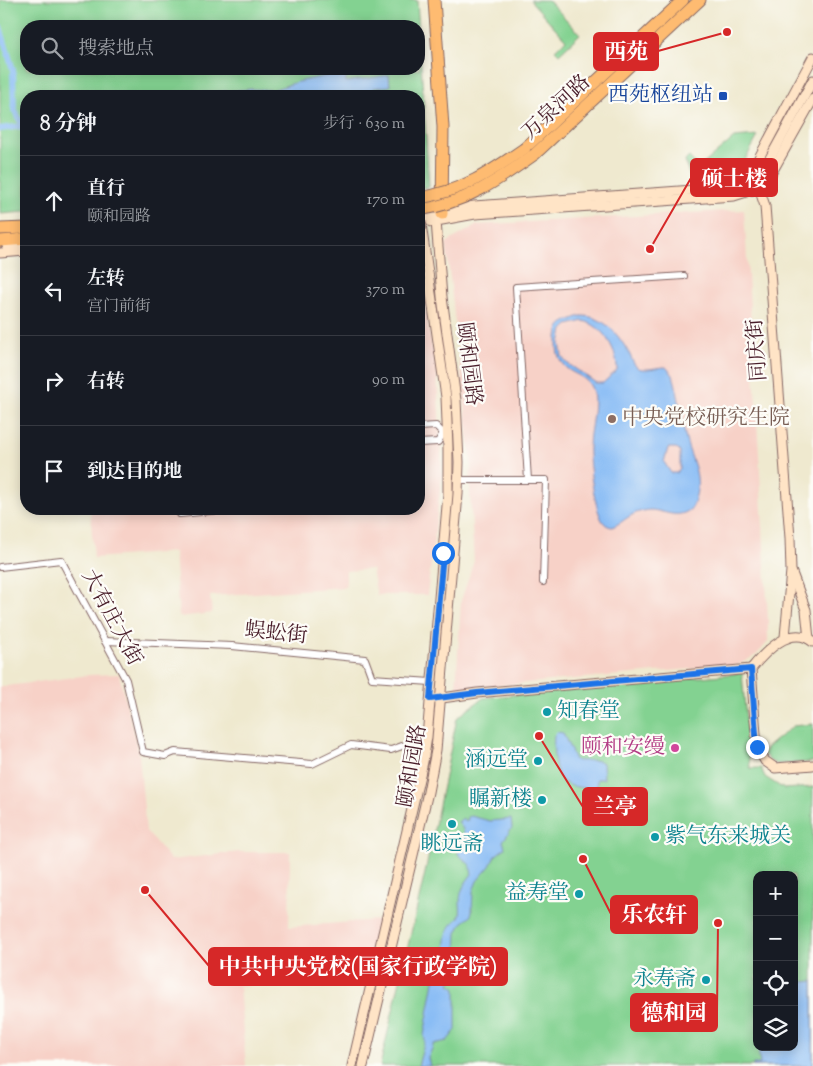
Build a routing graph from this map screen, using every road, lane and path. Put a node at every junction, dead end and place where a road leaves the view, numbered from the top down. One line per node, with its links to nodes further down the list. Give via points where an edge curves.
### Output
1 (434, 0): 11 (highway, via 443,127)
2 (683, 0): 9 (highway, 万泉河路, bridge, via 525,148 475,181)
3 (700, 0): 10 (highway, 万泉河路, bridge, via 535,154 481,190 459,200)
4 (813, 57): 7 (main road)
5 (813, 80): 8 (main road, via 764,169)
6 (813, 100): 8 (main road, via 772,172)
7 (747, 180): 8 (main road); 11 (main road, via 734,187 474,206)
8 (759, 188): 11 (main road, via 734,196); 29 (main road, 同庆街, via 766,210)
9 (425, 196)
10 (425, 208)
11 (439, 218): 12 (main road); 26 (main road, 颐和园路, via 442,297 456,400)
12 (425, 221)
13 (20, 228): 14 (highway)
14 (0, 230)
15 (20, 239): 16 (highway)
16 (0, 241)
17 (20, 245): 18 (main road)
18 (0, 246)
19 (20, 251): 20 (main road)
20 (0, 253)
21 (425, 255): 24 (main road, 颐和园路, via 441,360)
22 (684, 276): 27 (street, via 516,287)
23 (425, 427): 24 (street, via 436,426)
24 (446, 433): 25 (street, via 438,442); 35 (main road, 颐和园路, via 448,494)
25 (425, 443)
26 (458, 480): 27 (street); 37 (main road, 颐和园路)
27 (528, 480): 30 (street, via 546,480)
28 (0, 567): 32 (street, 大有庄大街, via 61,560)
29 (791, 571): 31 (main road); 33 (main road, via 806,610)
30 (543, 582)
31 (785, 637): 33 (main road, via 798,636); 34 (main road, via 760,657)
32 (105, 641): 35 (street, 蜈蚣街, via 232,646 365,659 372,678); 38 (street, 大有庄大街, via 126,680 143,752 164,756 175,752 312,764 351,745 390,750)
33 (811, 641)
34 (751, 669): 37 (main road); 39 (main road, via 757,747 765,761 775,768)
35 (431, 682): 36 (main road, 颐和园路)
36 (430, 699): 37 (main road); 38 (main road, 颐和园路)
37 (440, 699): 41 (main road, 颐和园路, via 436,750 428,792)
38 (427, 737): 40 (main road, 颐和园路, via 418,790)
39 (813, 765)
40 (352, 1066)
41 (362, 1066)

